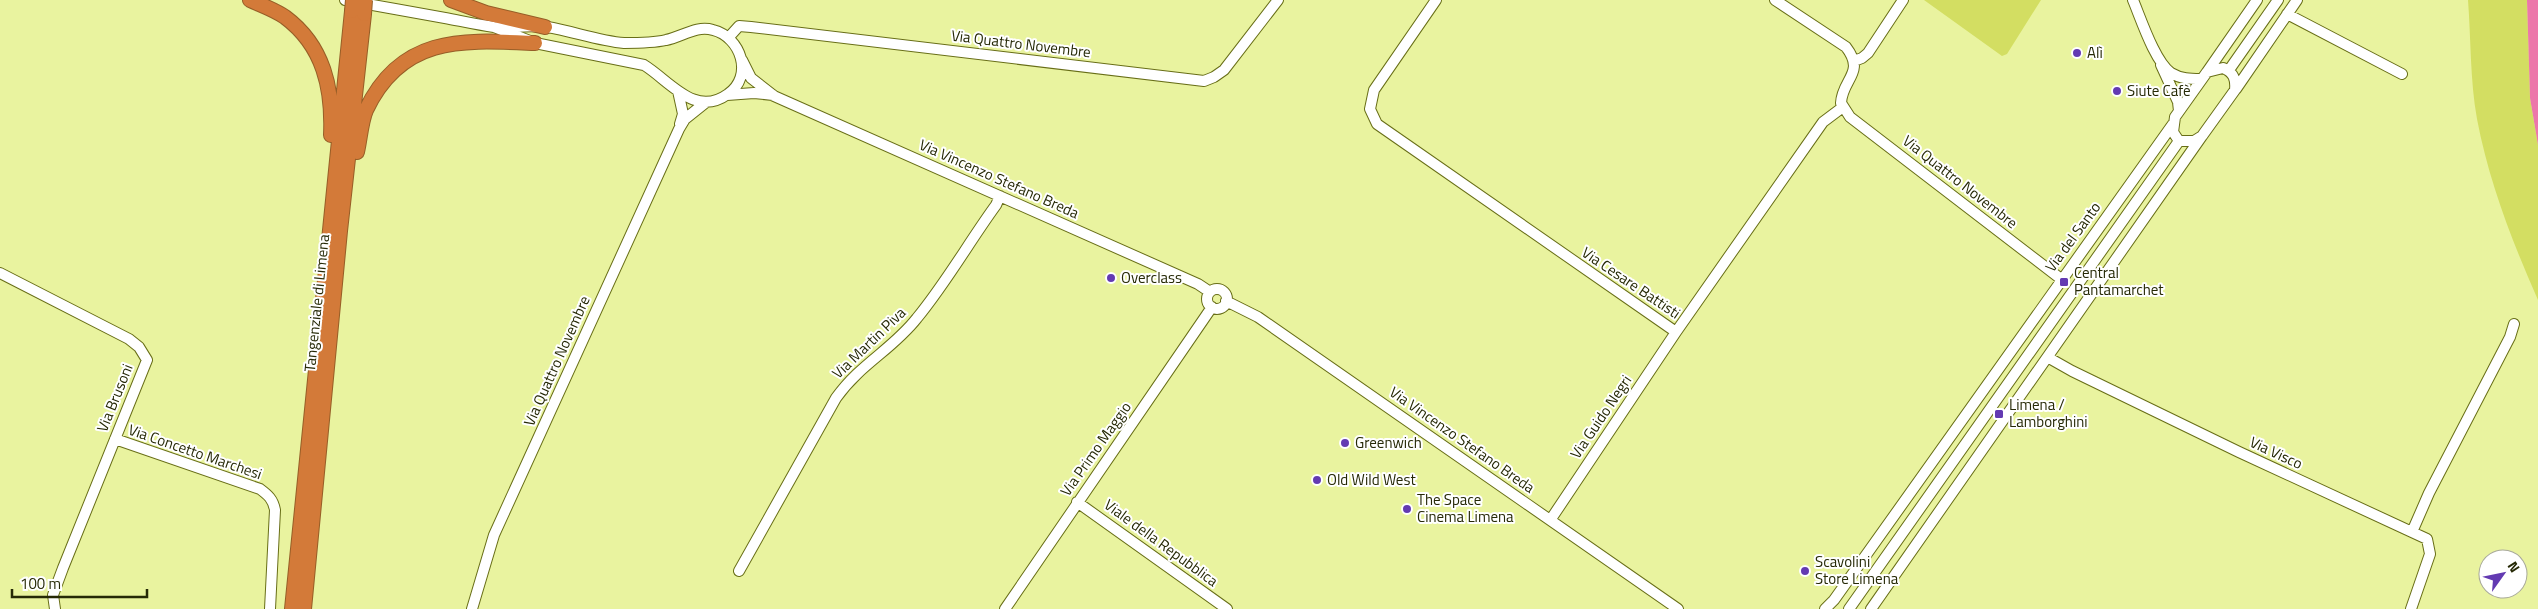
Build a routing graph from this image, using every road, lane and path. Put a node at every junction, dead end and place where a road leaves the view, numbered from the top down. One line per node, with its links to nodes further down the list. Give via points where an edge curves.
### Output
1 (250, 0): 38 (highway, via 284,17 311,43 326,71 332,107 326,201)
2 (451, 0): 14 (highway, via 486,13)
3 (1278, 0): 15 (street, Via Quattro Novembre, via 1224,70 1204,81 739,26)
4 (1436, 0): 45 (street, Via Cesare Battisti, via 1374,90 1370,109 1377,124)
5 (1775, 0): 19 (street, via 1846,47)
6 (1903, 0): 19 (street, via 1868,53)
7 (2133, 0): 18 (street)
8 (2257, 0): 22 (street, Via del Santo)
9 (2278, 0): 20 (street)
10 (2297, 0): 12 (street)
11 (356, 5): 13 (street); 37 (highway, Tangenziale di Limena); 38 (highway, Tangenziale di Limena)
12 (2287, 14): 21 (street); 23 (street)
13 (494, 27): 14 (street); 16 (street)
14 (545, 27): 15 (street, via 623,43 664,41 701,29)
15 (729, 37): 17 (street, Via Vincenzo Stefano Breda)
16 (535, 43): 24 (street, via 644,65); 37 (highway, via 478,41 435,46 404,63 382,84 366,112)
17 (742, 59): 25 (street, via 742,72 736,87); 26 (street, Via Vincenzo Stefano Breda, via 751,78)
18 (2160, 59): 22 (street, via 2180,78); 29 (street, via 2162,73)
19 (1854, 61): 28 (street, via 1852,75 1841,97)
20 (2230, 70): 22 (street, via 2224,68); 23 (street, via 2236,83)
21 (2402, 74)
22 (2204, 75): 29 (street, Via del Santo)
23 (2235, 90): 32 (street)
24 (678, 91): 27 (street, via 697,102); 31 (street, Via Quattro Novembre, via 682,114)
25 (727, 95): 26 (street, Via Vincenzo Stefano Breda, via 754,93); 27 (street, Via Vincenzo Stefano Breda)
26 (774, 96): 35 (street, Via Vincenzo Stefano Breda)
27 (706, 102): 31 (street, Via Quattro Novembre, via 689,115)
28 (1843, 107): 40 (street, Via Quattro Novembre, via 1850,117); 45 (street, Via Cesare Battisti, via 1823,122)
29 (2179, 110): 30 (street, Via del Santo)
30 (2173, 124): 33 (street, via 2174,136); 34 (street, Via del Santo)
31 (679, 129): 58 (street, Via Quattro Novembre, via 494,535)
32 (2202, 136): 33 (street, via 2194,141); 46 (street)
33 (2179, 141): 36 (street)
34 (2127, 186): 36 (street); 40 (street, Via del Santo)
35 (1000, 196): 41 (street, Via Vincenzo Stefano Breda); 53 (street, Via Martin Piva, via 917,318 852,376 840,392)
36 (2140, 196): 48 (street)
37 (340, 231): 57 (highway, Tangenziale di Limena)
38 (327, 253): 56 (highway, Tangenziale di Limena)
39 (0, 273): 49 (street, Via Brusoni, via 129,340 144,353 144,369)
40 (2061, 279): 47 (street, Via del Santo)
41 (1210, 292): 42 (street, Via Vincenzo Stefano Breda, via 1221,290); 43 (street, via 1207,300)
42 (1226, 301): 43 (street, via 1220,308); 51 (street, Via Vincenzo Stefano Breda, via 1251,312)
43 (1212, 307): 50 (street, Via Primo Maggio)
44 (2514, 324): 52 (street)
45 (1676, 332): 51 (street, Via Guido Negri)
46 (2049, 358): 52 (street, Via Visco, via 2239,452); 64 (street)
47 (1998, 367): 48 (street); 62 (street, Via del Santo)
48 (2012, 377): 63 (street)
49 (115, 439): 54 (street, Via Brusoni, via 56,586); 55 (street, Via Concetto Marchesi, via 268,494 274,510)
50 (1077, 502): 59 (street, Via Primo Maggio); 60 (street, Viale della Repubblica)
51 (1551, 519): 61 (street, Via Vincenzo Stefano Breda)
52 (2412, 532): 65 (street, Via Visco, via 2427,539 2430,554)
53 (739, 571)
54 (54, 609)
55 (270, 609)
56 (292, 609)
57 (304, 609)
58 (472, 609)
59 (1005, 609)
60 (1227, 609)
61 (1678, 609)
62 (1825, 609)
63 (1849, 609)
64 (1871, 609)
65 (2411, 609)

